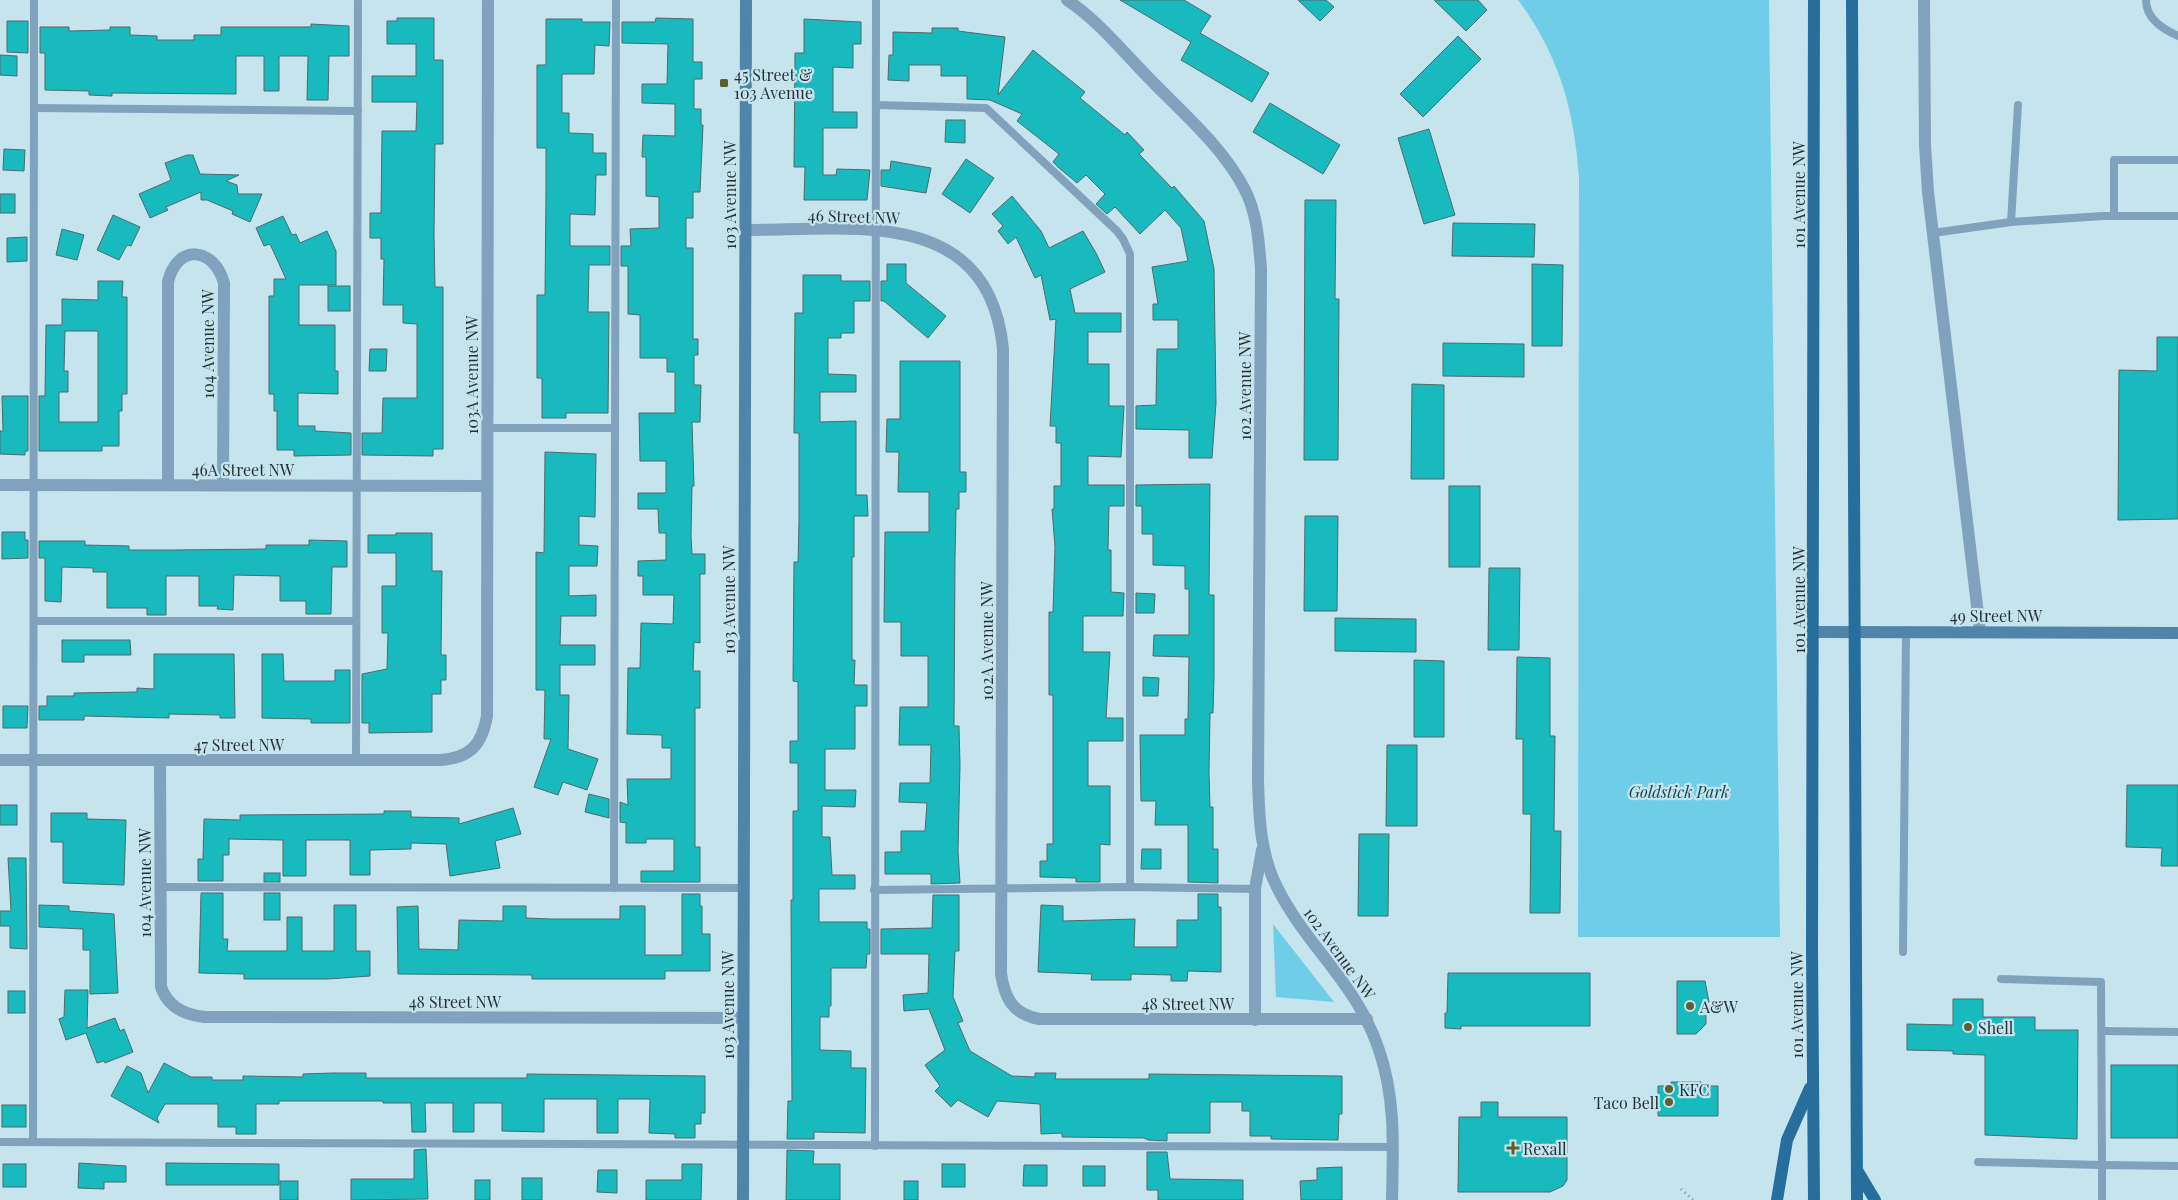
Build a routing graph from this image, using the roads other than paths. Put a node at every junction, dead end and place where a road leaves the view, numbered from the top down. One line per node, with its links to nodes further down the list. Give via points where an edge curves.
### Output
1 (34, 0): 15 (lane)
2 (358, 0): 16 (lane)
3 (488, 0): 25 (street, 103A Avenue NW)
4 (616, 0): 26 (lane)
5 (746, 0): 21 (street, 103 Avenue NW)
6 (876, 0): 13 (lane)
7 (1067, 0): 45 (street, 102 Avenue NW, via 1092,20 1223,155 1245,190 1258,231 1261,269 1258,780)
8 (1814, 0): 36 (main road, 101 Avenue NW)
9 (1852, 0): 37 (main road)
10 (1924, 0): 23 (street, via 1925,145)
11 (2146, 0): 12 (lane, via 2146,7 2159,26)
12 (2178, 36)
13 (876, 105): 22 (lane); 47 (lane, via 986,108 1117,231 1130,254)
14 (2018, 105): 20 (lane)
15 (35, 108): 16 (lane); 28 (lane)
16 (358, 111): 31 (lane)
17 (2178, 160): 18 (lane, via 2114,160)
18 (2114, 216): 19 (lane); 20 (lane)
19 (2178, 216)
20 (2011, 222): 23 (lane)
21 (746, 230): 22 (street, 46 Street NW); 49 (street, 103 Avenue NW)
22 (875, 230): 24 (street, 46 Street NW, via 902,233 935,243 949,250); 52 (lane)
23 (1933, 233): 35 (street)
24 (978, 277): 50 (street, 102A Avenue NW, via 996,310 1003,349)
25 (487, 428): 26 (lane); 32 (street, 103A Avenue NW)
26 (615, 428): 48 (lane)
27 (0, 485): 28 (street, 46A Street NW)
28 (34, 485): 29 (street, 46A Street NW); 34 (lane)
29 (168, 485): 30 (street, 46A Street NW); 30 (street, 104 Avenue NW, via 168,282 170,270 177,261 197,254 216,264 224,283)
30 (223, 485): 31 (street, 46A Street NW)
31 (358, 486): 32 (street, 46A Street NW); 33 (lane)
32 (486, 486): 40 (street, 103A Avenue NW, via 487,716 482,739)
33 (356, 621): 34 (lane); 44 (lane)
34 (34, 622): 42 (lane)
35 (1980, 631): 38 (street, 49 Street NW); 39 (street, 49 Street NW)
36 (1814, 632): 37 (street, 49 Street NW); 62 (main road, 101 Avenue NW)
37 (1854, 632): 38 (street, 49 Street NW); 71 (main road)
38 (1906, 632): 53 (lane)
39 (2178, 632)
40 (475, 747): 44 (street, 47 Street NW, via 448,760)
41 (0, 760): 42 (street, 47 Street NW)
42 (34, 760): 43 (street, 47 Street NW); 64 (lane)
43 (160, 760): 44 (street, 47 Street NW); 46 (street, 104 Avenue NW)
44 (356, 761)
45 (1263, 845): 51 (street, 102 Avenue NW); 58 (street, 102 Avenue NW, via 1268,868 1286,906 1346,984)
46 (159, 887): 48 (lane); 55 (street, 104 Avenue NW, via 161,987)
47 (1130, 887): 50 (lane); 51 (lane)
48 (614, 888): 49 (lane)
49 (744, 888): 57 (street, 103 Avenue NW)
50 (1001, 889): 52 (lane); 56 (street, 102A Avenue NW, via 1001,974)
51 (1255, 889): 59 (street, 102 Avenue NW)
52 (874, 890): 66 (lane)
53 (1904, 952)
54 (2001, 979): 60 (lane, via 2101,982)
55 (170, 1004): 57 (street, 48 Street NW, via 186,1014 205,1017)
56 (1013, 1007): 59 (street, 48 Street NW, via 1027,1017 1039,1019)
57 (743, 1018): 65 (street, 103 Avenue NW)
58 (1366, 1019): 59 (street, 48 Street NW); 67 (street, 102 Avenue NW, via 1391,1096)
59 (1255, 1020)
60 (2102, 1031): 61 (lane); 69 (lane)
61 (2178, 1032)
62 (1812, 1083): 74 (main road, via 1787,1140); 75 (main road, 101 Avenue NW)
63 (0, 1142): 64 (lane)
64 (34, 1142): 65 (lane)
65 (743, 1146): 66 (lane); 72 (street, 103 Avenue NW)
66 (875, 1146): 67 (lane)
67 (1393, 1146): 73 (street, 102 Avenue NW)
68 (1978, 1162): 69 (lane)
69 (2102, 1165): 70 (lane); 78 (lane)
70 (2178, 1166)
71 (1856, 1168): 76 (main road); 77 (main road)
72 (743, 1200)
73 (1392, 1200)
74 (1778, 1200)
75 (1814, 1200)
76 (1857, 1200)
77 (1875, 1200)
78 (2102, 1200)

